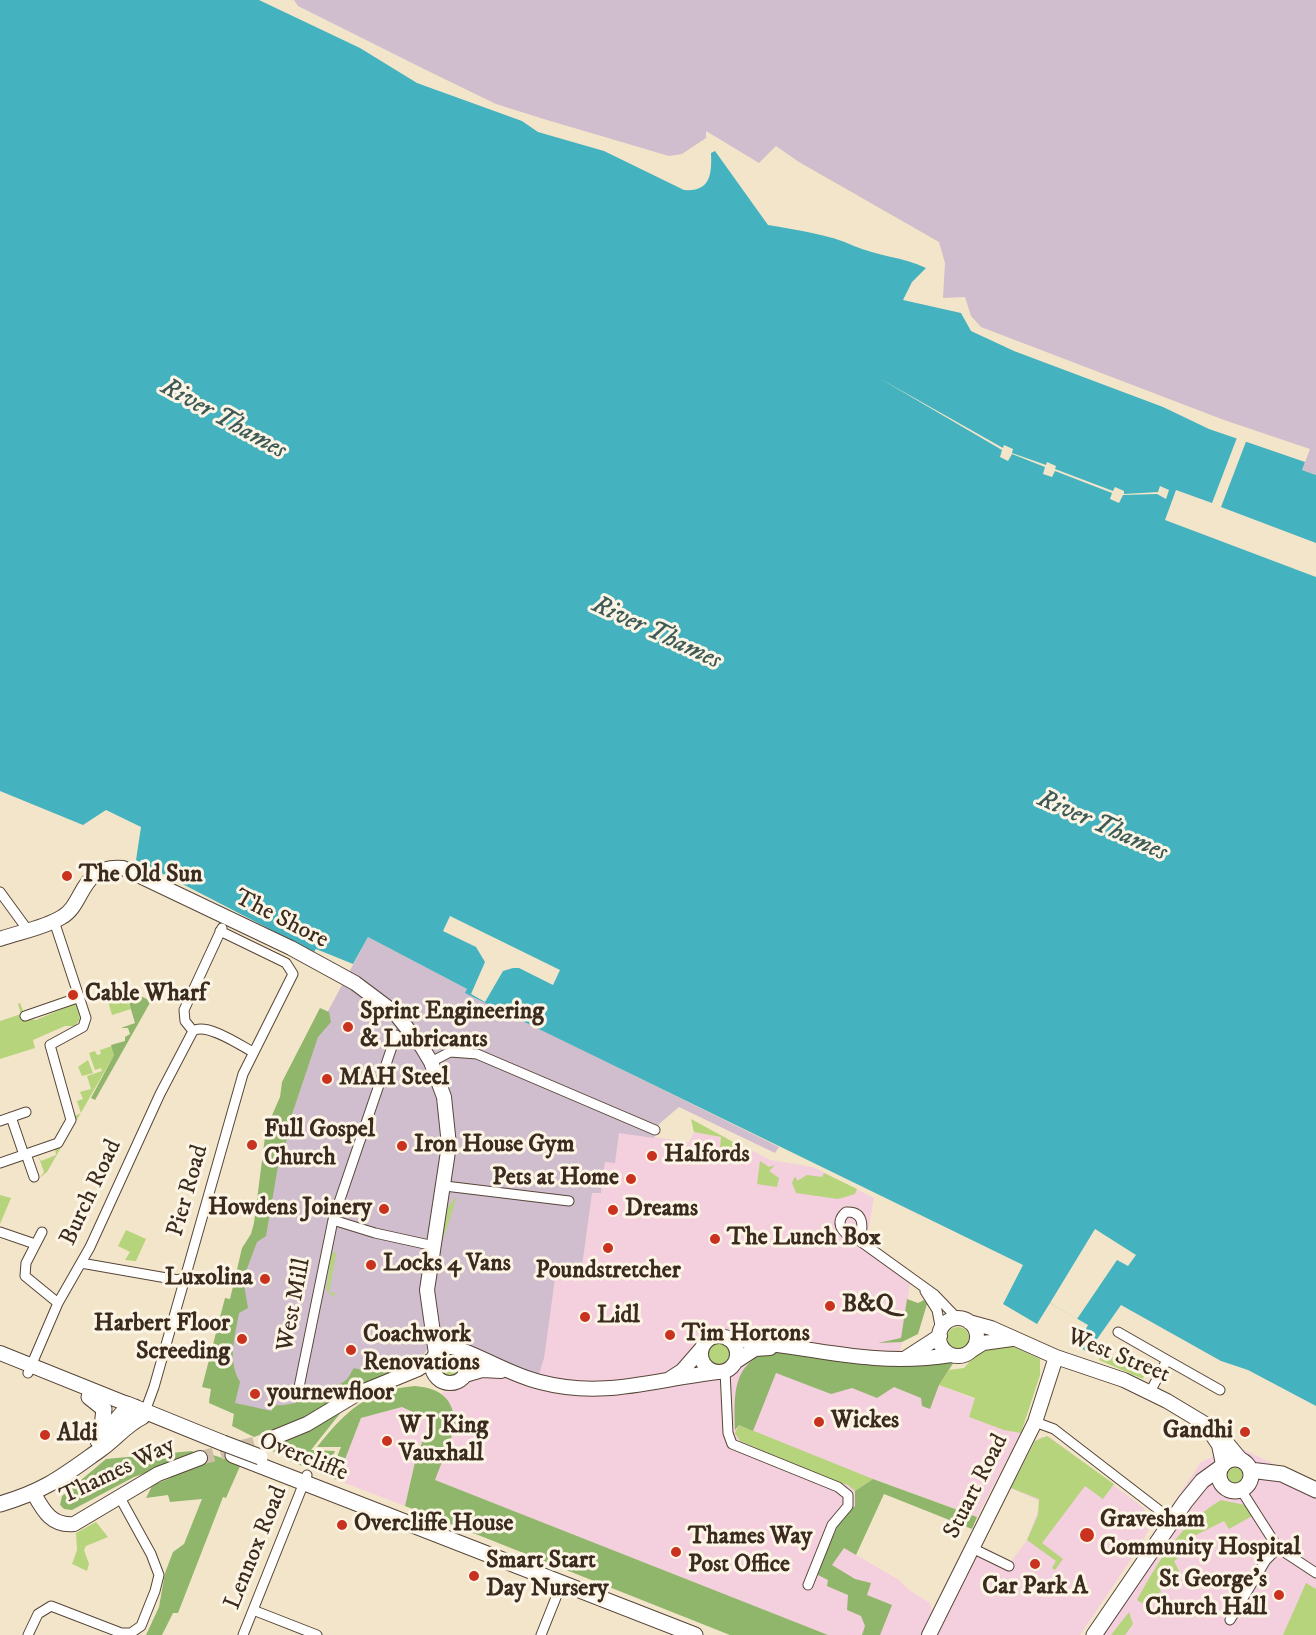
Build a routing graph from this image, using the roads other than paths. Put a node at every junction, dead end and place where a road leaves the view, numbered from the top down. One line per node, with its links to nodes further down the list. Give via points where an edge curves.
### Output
1 (0, 892): 4 (street)
2 (226, 917): 3 (street, The Shore, via 131,871 108,868 86,884 69,912); 5 (street); 12 (street, The Shore, via 355,983 395,1013)
3 (54, 921): 4 (street); 7 (street)
4 (27, 929): 6 (street)
5 (220, 932): 9 (street, via 184,1010 185,1021); 11 (street, Pier Road, via 286,963 293,974)
6 (0, 939)
7 (80, 997): 8 (street); 17 (street, via 84,1025 50,1044 71,1120 59,1142)
8 (26, 1016)
9 (193, 1031): 11 (street, via 207,1029); 28 (street, Burch Road)
10 (396, 1035): 22 (street, West Mill)
11 (253, 1052): 29 (street, Pier Road, via 243,1074)
12 (431, 1062): 16 (street, via 450,1052 477,1053); 20 (street, The Shore, via 447,1113)
13 (26, 1112): 14 (street)
14 (11, 1117): 15 (street); 17 (street)
15 (0, 1121)
16 (655, 1130)
17 (25, 1154): 18 (street); 19 (street)
18 (0, 1163)
19 (34, 1177)
20 (445, 1186): 21 (street); 27 (street, The Shore)
21 (569, 1201)
22 (333, 1220): 27 (street); 59 (street, West Mill)
23 (0, 1232): 26 (street)
24 (42, 1232): 26 (street)
25 (860, 1241): 30 (street)
26 (35, 1244): 31 (street, via 24,1276)
27 (434, 1246): 32 (street, The Shore, via 427,1290)
28 (81, 1263): 29 (street, via 178,1280); 31 (street, Burch Road)
29 (185, 1277): 60 (street, Pier Road)
30 (922, 1287): 33 (street); 35 (street, via 937,1311)
31 (58, 1303): 50 (street, Burch Road)
32 (429, 1311): 38 (street); 44 (street, The Shore)
33 (964, 1321): 35 (street, via 947,1322); 37 (street, West Street); 41 (street, via 977,1338)
34 (1118, 1332): 47 (street)
35 (940, 1334): 43 (street, via 942,1347); 46 (street, via 924,1349)
36 (728, 1339): 39 (street, via 713,1338); 40 (street); 49 (street, via 737,1351)
37 (1017, 1340): 41 (street, West Street, via 995,1340); 45 (street, West Street)
38 (457, 1348): 44 (street, via 445,1347); 51 (street); 52 (street, via 467,1360)
39 (702, 1348): 49 (street, via 704,1364); 55 (street, via 682,1371)
40 (790, 1348): 46 (street); 49 (street, via 755,1349)
41 (972, 1350): 43 (street, via 963,1356)
42 (0, 1353): 50 (street)
43 (951, 1354): 46 (street)
44 (434, 1356): 53 (street); 54 (street, via 433,1370)
45 (1056, 1357): 57 (street, West Street); 62 (street, Stuart Road)
46 (902, 1360)
47 (1167, 1360): 56 (street); 57 (street)
48 (0, 1362): 50 (street)
49 (726, 1368): 55 (street); 84 (street, via 728,1433 732,1444 838,1487 848,1495 848,1506 832,1525)
50 (30, 1369): 58 (street); 60 (street)
51 (506, 1371): 52 (street, via 482,1370); 55 (street, via 552,1385 599,1390)
52 (465, 1375): 54 (street, via 451,1383)
53 (397, 1378): 54 (street); 64 (street)
54 (440, 1380)
55 (666, 1381)
56 (1220, 1390)
57 (1150, 1392): 61 (street, West Street)
58 (89, 1396): 60 (street); 63 (main road, via 104,1409)
59 (297, 1397)
60 (137, 1409): 63 (main road, Thames Way); 65 (main road, Overcliffe, via 188,1432); 66 (main road, Thames Way)
61 (1199, 1420): 67 (street, West Street, via 1217,1431); 68 (street, West Street, via 1217,1440)
62 (1035, 1422): 76 (street, via 1054,1430); 78 (street, Stuart Road)
63 (101, 1436): 66 (main road, Thames Way)
64 (268, 1440)
65 (211, 1448): 69 (main road, Overcliffe, via 255,1459); 74 (street, Thames Way)
66 (89, 1456): 73 (main road, Thames Way, via 63,1478)
67 (1246, 1465): 68 (main road, via 1231,1460); 71 (main road, via 1248,1483); 72 (main road, via 1282,1474)
68 (1222, 1466): 71 (main road, via 1219,1478 1223,1486 1231,1491); 76 (main road, via 1202,1481)
69 (306, 1479): 70 (main road, Overcliffe); 77 (main road, Overcliffe); 86 (street, Lennox Road)
70 (344, 1490): 77 (main road, Overcliffe, via 347,1496 398,1516); 80 (main road, Overcliffe)
71 (1240, 1490): 79 (street)
72 (1316, 1490)
73 (34, 1494): 74 (street, Thames Way, via 53,1521 63,1525 74,1524); 75 (main road, Thames Way)
74 (119, 1496): 88 (street, via 159,1576 138,1629 127,1634)
75 (0, 1504)
76 (1172, 1520): 95 (main road)
77 (402, 1522): 83 (main road, Overcliffe)
78 (972, 1548): 81 (street); 94 (street, Stuart Road)
79 (1278, 1548): 82 (street); 87 (street, via 1266,1560)
80 (522, 1560): 83 (main road, Overcliffe, via 528,1567 561,1580); 85 (main road, Overcliffe, via 574,1581)
81 (1008, 1566)
82 (1316, 1573)
83 (561, 1585): 85 (main road, Overcliffe); 92 (street)
84 (808, 1585)
85 (607, 1600): 93 (main road, Overcliffe)
86 (253, 1610): 90 (street, Lennox Road); 91 (street)
87 (1230, 1620)
88 (108, 1632): 89 (street, via 51,1606 37,1615)
89 (28, 1635)
90 (243, 1635)
91 (317, 1635)
92 (541, 1635)
93 (695, 1635)
94 (929, 1635)
95 (1094, 1635)

